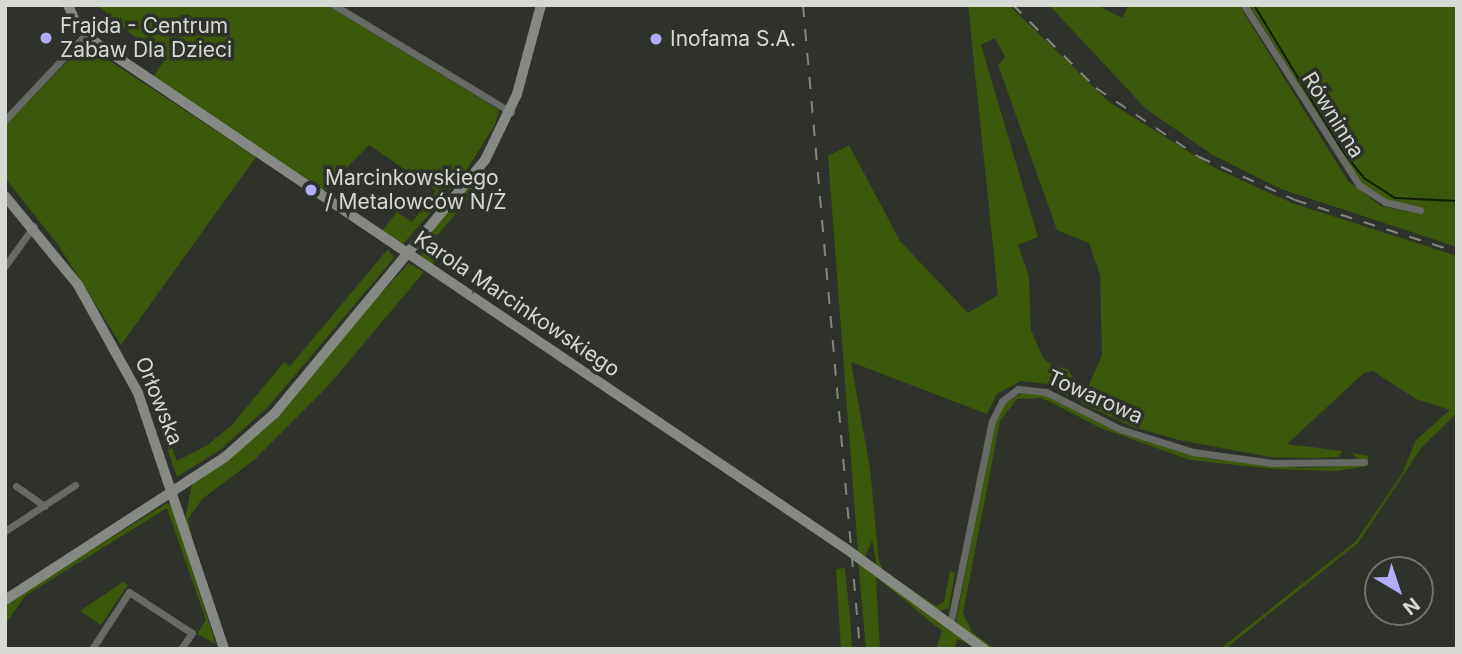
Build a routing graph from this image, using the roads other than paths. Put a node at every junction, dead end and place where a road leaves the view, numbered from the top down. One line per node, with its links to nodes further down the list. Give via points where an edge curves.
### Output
1 (68, 5): 5 (street, Karola Marcinkowskiego)
2 (334, 5): 6 (street)
3 (541, 5): 6 (street)
4 (1244, 5): 9 (street, Równinna, via 1359,185 1385,202)
5 (85, 35): 7 (street); 11 (street, Karola Marcinkowskiego)
6 (511, 112): 11 (street, via 475,175)
7 (5, 120)
8 (5, 196): 10 (street, Orłowska)
9 (1420, 209)
10 (34, 226): 12 (street); 16 (street, Orłowska, via 113,341 138,393)
11 (408, 255): 16 (street, via 275,412 225,457); 20 (street, Karola Marcinkowskiego, via 852,553)
12 (5, 266)
13 (1364, 462): 20 (street, Towarowa, via 1284,464 1214,457 1130,433 1039,389 1018,390 1002,401 992,421)
14 (75, 485): 17 (street)
15 (16, 486): 17 (street)
16 (172, 492): 19 (street); 23 (street, Orłowska)
17 (45, 506): 18 (street)
18 (5, 531)
19 (5, 600)
20 (950, 625): 24 (street, Karola Marcinkowskiego)
21 (92, 649): 22 (street, via 130,592 192,633)
22 (181, 649)
23 (224, 649)
24 (984, 649)

